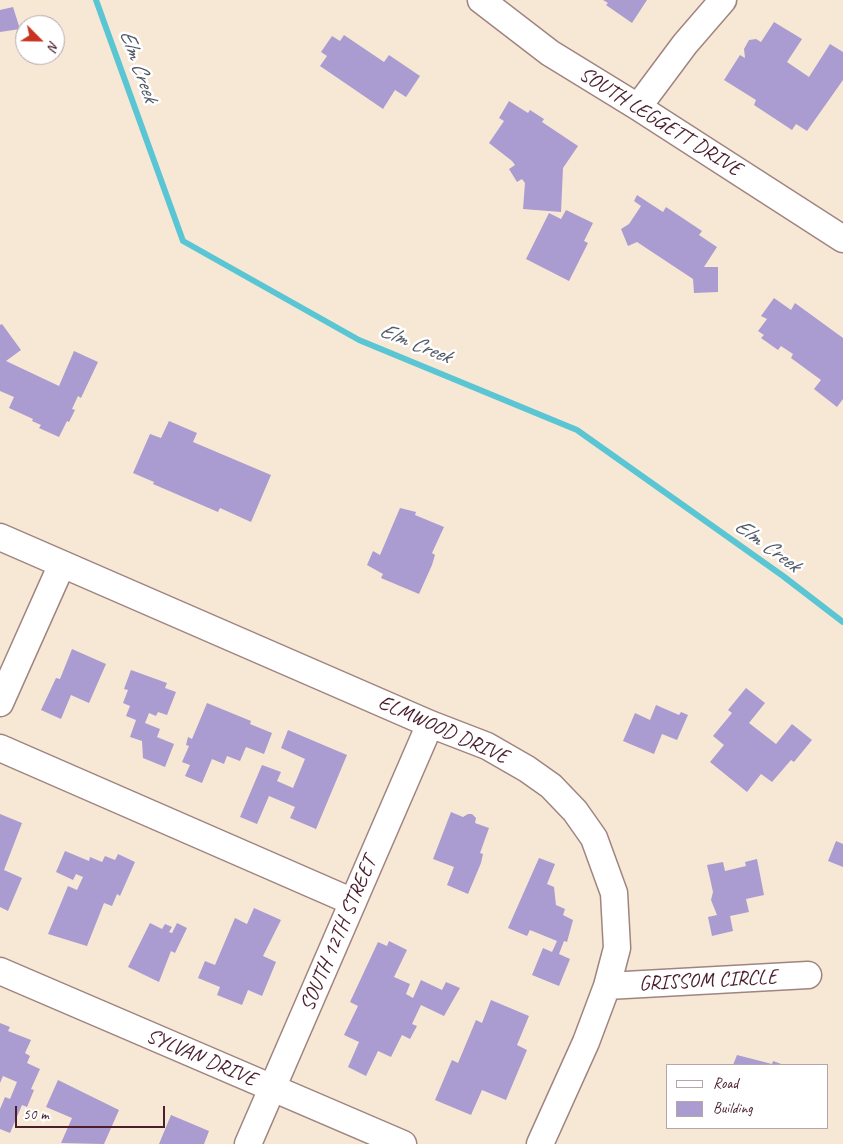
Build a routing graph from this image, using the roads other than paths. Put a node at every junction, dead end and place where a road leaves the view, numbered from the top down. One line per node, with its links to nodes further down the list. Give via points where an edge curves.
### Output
1 (481, 0): 3 (street, SOUTH LEGGETT DRIVE, via 550,53)
2 (723, 0): 3 (street)
3 (638, 107): 4 (street, SOUTH LEGGETT DRIVE)
4 (843, 239)
5 (0, 536): 6 (street, ELMWOOD DRIVE)
6 (62, 564): 7 (street); 8 (street, ELMWOOD DRIVE)
7 (0, 704)
8 (430, 724): 10 (street, SOUTH 12TH STREET); 13 (street, ELMWOOD DRIVE, via 487,746 527,768 555,789 589,831 614,893 617,948)
9 (0, 748): 10 (street)
10 (353, 902): 14 (street, SOUTH 12TH STREET)
11 (0, 971): 14 (street, SYLVAN DRIVE)
12 (808, 975): 13 (street, GRISSOM CIRCLE)
13 (607, 986): 17 (street, ELMWOOD DRIVE, via 586,1042)
14 (272, 1088): 15 (street, SOUTH 12TH STREET); 16 (street, SYLVAN DRIVE)
15 (248, 1144)
16 (403, 1144)
17 (540, 1144)

